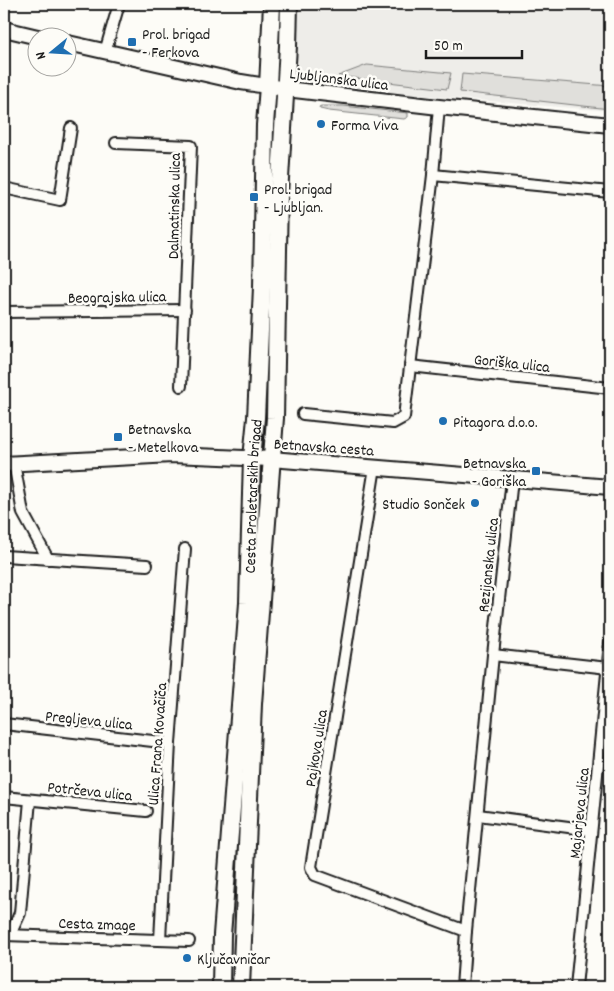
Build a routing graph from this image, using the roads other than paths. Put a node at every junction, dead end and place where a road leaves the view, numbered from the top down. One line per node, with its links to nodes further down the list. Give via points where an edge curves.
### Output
1 (119, 4): 7 (street)
2 (272, 4): 8 (main road, Cesta Proletarskih brigad)
3 (289, 4): 9 (main road, Cesta Proletarskih brigad)
4 (4, 28): 5 (street)
5 (28, 34)
6 (78, 45): 7 (street, Ljubljanska ulica)
7 (105, 52): 8 (street, Ljubljanska ulica)
8 (268, 86): 9 (street, Ljubljanska ulica); 23 (main road, Cesta Proletarskih brigad, via 262,287)
9 (286, 89): 10 (street, Ljubljanska ulica); 24 (main road, Cesta Proletarskih brigad, via 279,195 275,418)
10 (438, 107): 11 (street, Ljubljanska ulica); 14 (street)
11 (610, 125)
12 (71, 128): 15 (street, via 60,200)
13 (116, 142): 17 (street, Dalmatinska ulica, via 191,146)
14 (433, 175): 16 (street); 19 (street)
15 (4, 188)
16 (610, 192)
17 (184, 310): 18 (street, Beograjska ulica); 20 (street, Beograjska ulica)
18 (4, 312)
19 (410, 366): 21 (street, Goriška ulica); 22 (street, via 404,417 393,423)
20 (181, 386)
21 (610, 388)
22 (302, 414)
23 (252, 458): 24 (street, Betnavska cesta); 25 (street, Betnavska cesta, via 172,455); 49 (main road, Cesta Proletarskih brigad, via 248,604 222,935)
24 (271, 459): 26 (street, Betnavska cesta); 50 (main road, Cesta Proletarskih brigad, via 253,704)
25 (9, 464): 31 (street, via 23,513)
26 (375, 467): 27 (street, Betnavska cesta); 45 (street, Pajkova ulica, via 311,867 315,875)
27 (512, 479): 28 (street, Betnavska cesta); 34 (street, Rezijanska ulica)
28 (610, 487)
29 (185, 549): 37 (street, Ulica Frana Kovačiča)
30 (4, 556): 31 (street)
31 (48, 559): 32 (street)
32 (147, 565)
33 (610, 643): 35 (street, Majarjeva ulica)
34 (492, 656): 35 (street); 43 (street, Rezijanska ulica)
35 (608, 668): 38 (street, Majarjeva ulica)
36 (4, 724): 37 (street, Pregljeva ulica)
37 (170, 742): 47 (street, Ulica Frana Kovačiča)
38 (598, 758): 39 (street); 44 (street, Majarjeva ulica)
39 (610, 760)
40 (4, 797): 41 (street, Potrčeva ulica)
41 (30, 800): 42 (street, Potrčeva ulica); 46 (street, Potrčeva ulica, via 20,913)
42 (146, 811)
43 (478, 815): 44 (street); 45 (street, Rezijanska ulica)
44 (591, 830): 52 (street, Majarjeva ulica)
45 (466, 931): 51 (street, Rezijanska ulica)
46 (7, 935): 47 (street, Cesta zmage)
47 (160, 940): 48 (street, Cesta zmage)
48 (189, 941)
49 (222, 987)
50 (240, 987)
51 (462, 987)
52 (576, 987)

